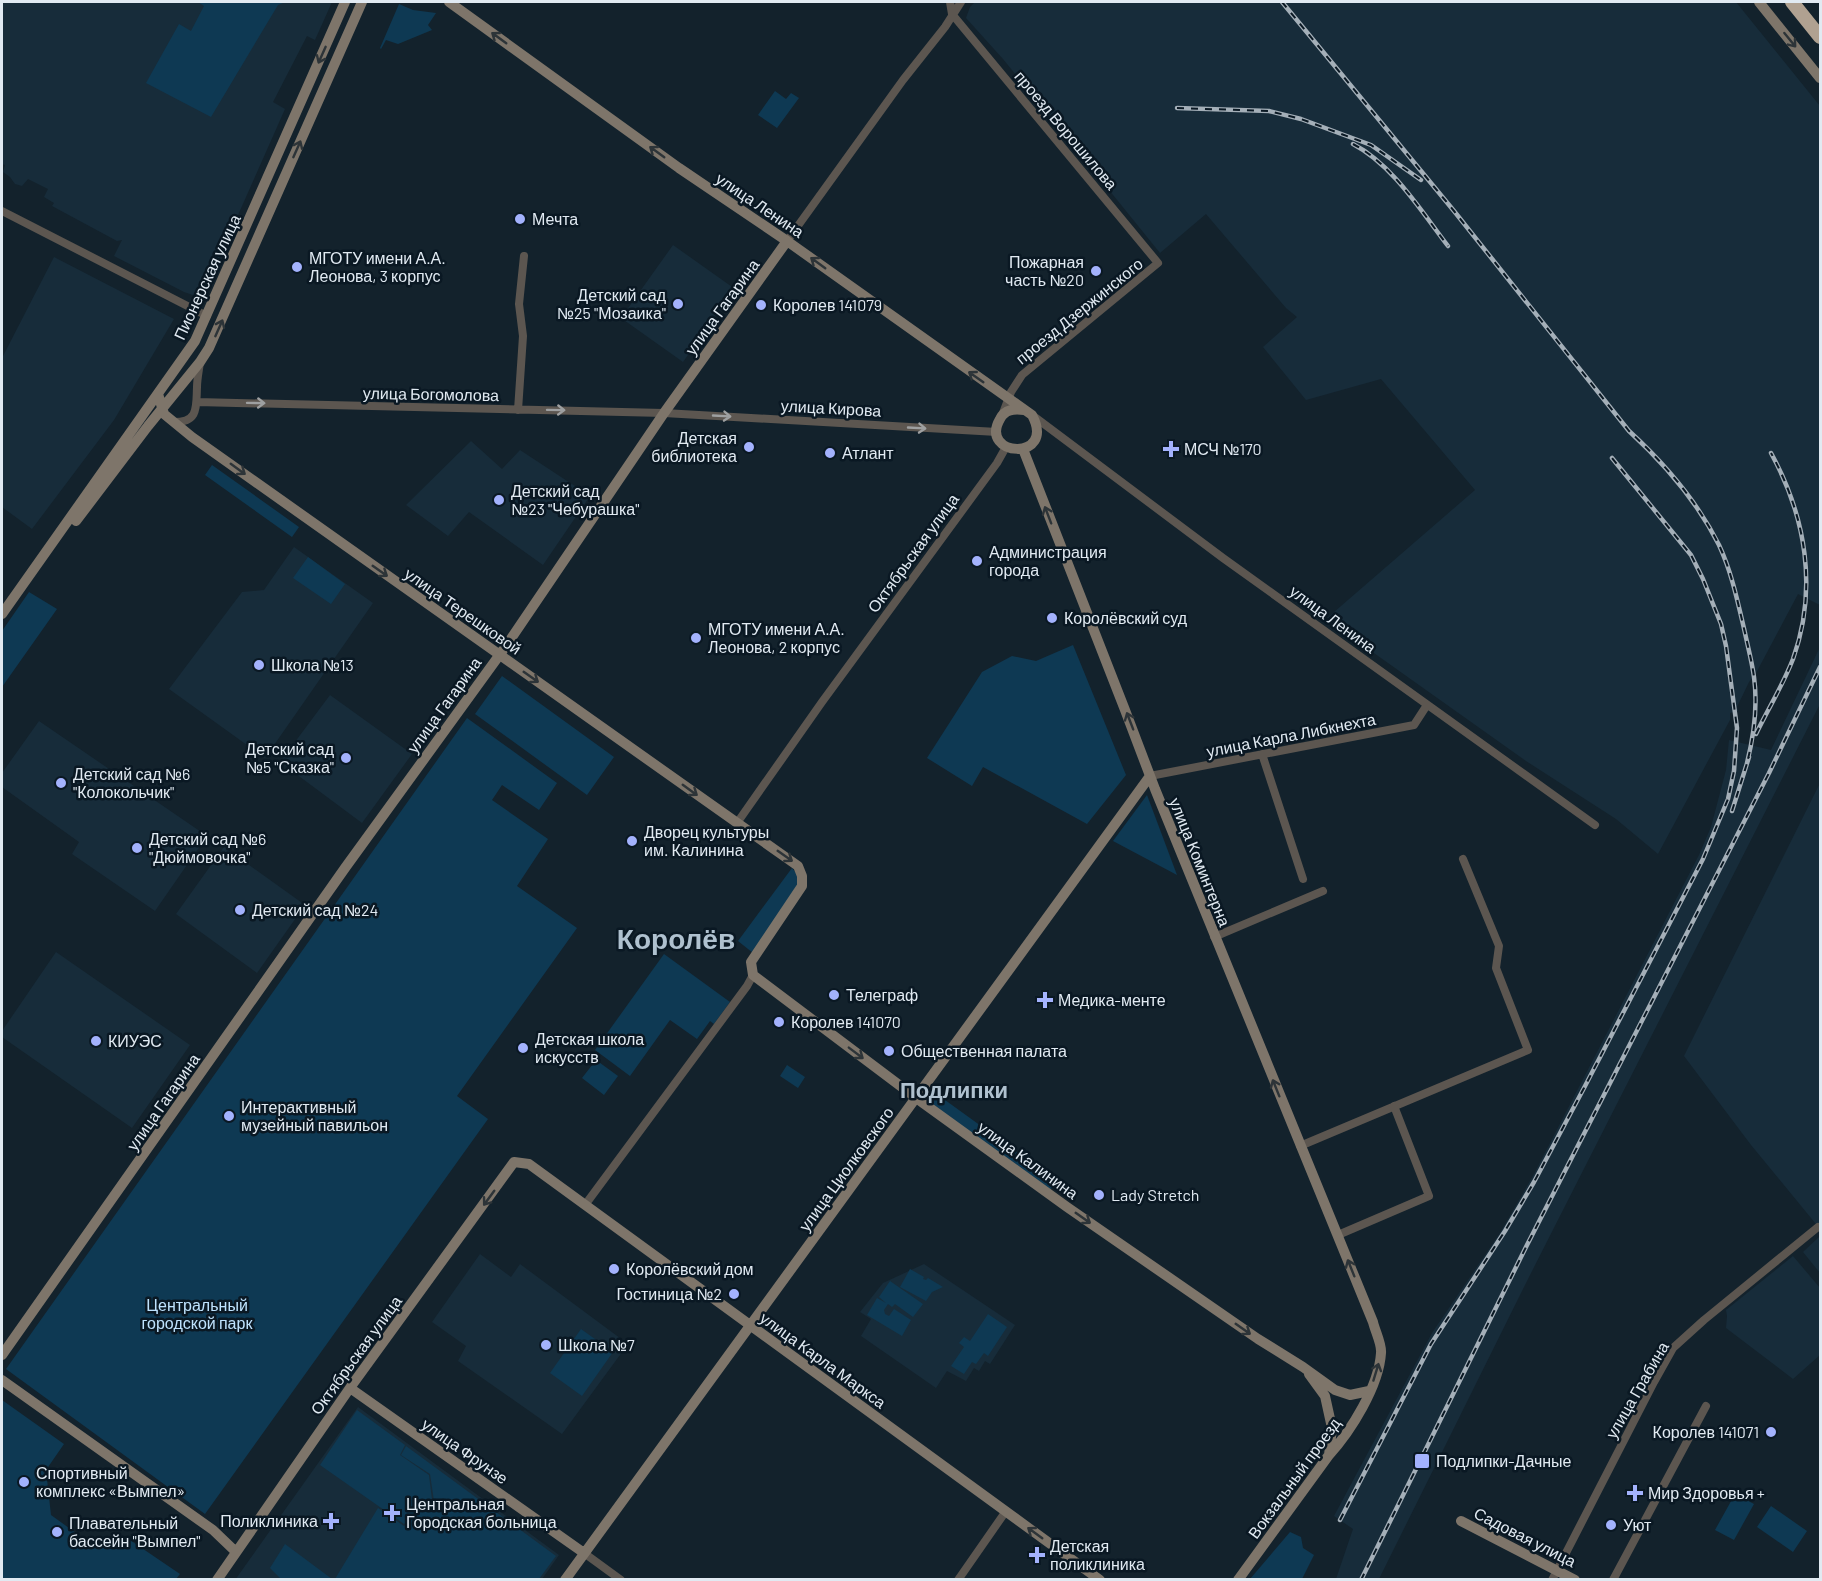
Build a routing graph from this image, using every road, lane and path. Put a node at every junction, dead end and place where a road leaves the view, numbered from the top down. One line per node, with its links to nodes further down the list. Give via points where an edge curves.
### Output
1 (345, 2): 15 (street, Пионерская улица, one-way to 15)
2 (362, 2): 16 (street, Пионерская улица, one-way to 2, via 216,334)
3 (449, 2): 12 (street, улица Ленина, one-way to 3)
4 (950, 2): 8 (street)
5 (961, 2): 8 (street, улица Гагарина)
6 (1759, 2): 10 (street, one-way to 10)
7 (1792, 2): 9 (highway)
8 (952, 14): 12 (street, улица Гагарина); 14 (street, проезд Ворошилова)
9 (1821, 37)
10 (1821, 78)
11 (2, 211): 15 (street)
12 (787, 241): 18 (street, улица Ленина, one-way to 12); 22 (street, улица Гагарина)
13 (524, 256): 20 (street, via 519,304 523,336)
14 (1158, 263): 18 (street, проезд Дзержинского, via 1022,375)
15 (207, 316): 17 (street, Пионерская улица, via 192,347)
16 (200, 362): 19 (street); 21 (street, Пионерская улица)
17 (158, 394): 21 (street); 31 (street, Пионерская улица)
18 (1008, 399): 23 (street, проезд Дзержинского); 24 (street, улица Ленина)
19 (197, 402): 20 (street, улица Богомолова, one-way to 20); 25 (street, via 191,418)
20 (518, 410): 22 (street, улица Богомолова, one-way to 22)
21 (163, 411): 25 (street, улица Терешковой); 31 (street, Пионерская улица, via 66,535)
22 (664, 413): 26 (street, улица Кирова, one-way to 26); 33 (street, улица Гагарина)
23 (1004, 413): 24 (street, via 1014,409); 26 (street)
24 (1028, 413): 27 (street, улица Ленина); 28 (street, via 1037,424)
25 (174, 422): 33 (street, улица Терешковой, one-way to 33)
26 (996, 432): 29 (street)
27 (1056, 433): 28 (street); 34 (street, улица Ленина)
28 (1037, 435): 30 (street)
29 (1006, 447): 30 (street); 37 (street, Октябрьская улица)
30 (1023, 449): 36 (street, улица Коминтерна, one-way to 30)
31 (54, 541): 32 (street, Пионерская улица)
32 (2, 614)
33 (500, 655): 37 (street, улица Терешковой, one-way to 37); 53 (street, улица Гагарина)
34 (1426, 705): 35 (street, улица Карла Либкнехта, via 1414,725); 38 (street, улица Ленина)
35 (1262, 754): 36 (street, улица Карла Либкнехта); 40 (street)
36 (1150, 776): 42 (street, улица Коминтерна); 44 (street, улица Циолковского)
37 (737, 823): 43 (street, улица Терешковой, one-way to 43, via 798,866 802,876 802,886 751,962)
38 (1595, 825)
39 (1463, 859): 45 (street, via 1499,946 1496,968 1528,1050)
40 (1303, 879)
41 (1323, 891): 42 (street)
42 (1214, 936): 46 (street, улица Коминтерна, one-way to 42)
43 (753, 975): 44 (street, улица Калинина, one-way to 44); 48 (street)
44 (916, 1097): 52 (street, улица Циолковского); 54 (street, улица Калинина, one-way to 54, via 1067,1207)
45 (1394, 1106): 46 (street); 50 (street, via 1429,1196)
46 (1300, 1146): 50 (street, улица Коминтерна)
47 (529, 1164): 48 (street, улица Карла Маркса); 56 (street, Октябрьская улица, one-way to 56, via 514,1162)
48 (585, 1205): 52 (street, улица Карла Маркса)
49 (1818, 1227): 66 (street, улица Грабина, via 1673,1348)
50 (1338, 1235): 51 (street, улица Коминтерна, one-way to 50)
51 (1372, 1322): 57 (street, Вокзальный проезд, one-way to 51, via 1381,1351)
52 (750, 1325): 62 (street, улица Карла Маркса); 65 (street, улица Циолковского)
53 (2, 1355)
54 (1303, 1367): 57 (street, улица Калинина, via 1350,1395); 59 (street, via 1325,1396)
55 (2, 1380): 64 (street, via 213,1530)
56 (350, 1388): 64 (street, Октябрьская улица); 65 (street, улица Фрунзе)
57 (1369, 1391): 60 (street, Вокзальный проезд)
58 (1706, 1406): 74 (street)
59 (1332, 1428): 60 (street); 61 (street)
60 (1345, 1438): 61 (street, Вокзальный проезд)
61 (1329, 1455): 72 (street, Вокзальный проезд)
62 (1006, 1511): 70 (street); 71 (street, улица Карла Маркса, one-way to 62)
63 (1461, 1521): 66 (street, Садовая улица)
64 (236, 1552): 67 (street, Октябрьская улица)
65 (584, 1553): 68 (street, улица Циолковского); 69 (street, улица Фрунзе)
66 (1554, 1574): 73 (street, Садовая улица)
67 (217, 1580)
68 (565, 1580)
69 (621, 1580)
70 (958, 1580)
71 (1100, 1580)
72 (1238, 1580)
73 (1575, 1580)
74 (1613, 1580)

